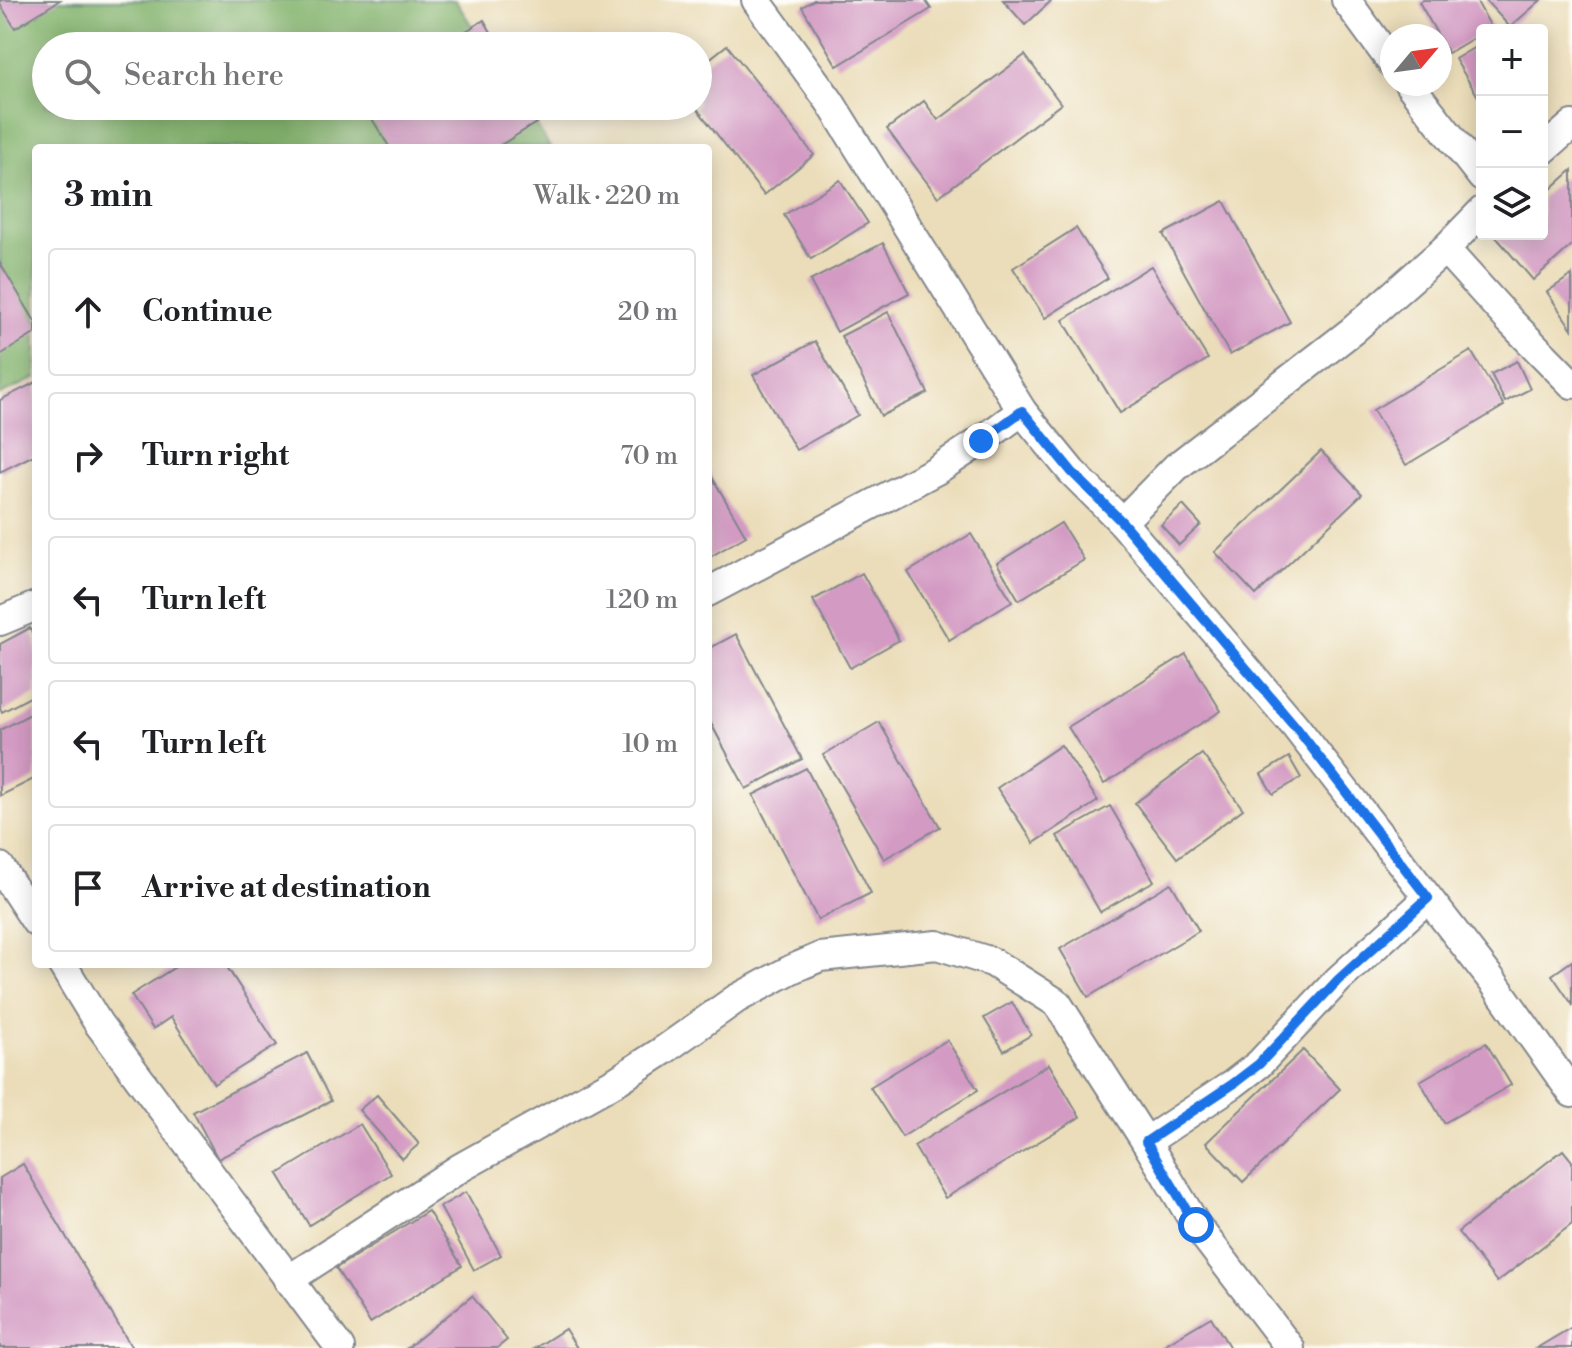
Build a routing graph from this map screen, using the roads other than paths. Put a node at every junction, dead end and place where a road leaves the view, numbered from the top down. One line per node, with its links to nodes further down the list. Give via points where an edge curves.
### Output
1 (756, 0): 11 (street, via 830,102)
2 (1346, 0): 3 (street)
3 (1380, 47)
4 (1418, 96): 7 (street)
5 (1572, 125): 6 (street)
6 (1548, 146)
7 (1476, 169)
8 (1476, 217): 9 (street)
9 (1445, 249): 10 (street); 12 (street, via 1352,331 1176,467)
10 (1572, 384)
11 (1022, 411): 12 (street); 13 (street, via 935,471)
12 (1122, 522): 17 (street, via 1295,726)
13 (712, 590)
14 (32, 608): 15 (street)
15 (0, 621)
16 (0, 867): 18 (street)
17 (1428, 898): 20 (street); 21 (street, via 1338,980 1259,1064)
18 (32, 916)
19 (64, 968): 22 (street, via 98,1023)
20 (1572, 1093)
21 (1146, 1142): 22 (street, via 1057,1003 992,962 937,945 820,957 736,999 618,1080 460,1168); 24 (street, via 1196,1225)
22 (288, 1280): 23 (street)
23 (340, 1348)
24 (1290, 1348)

